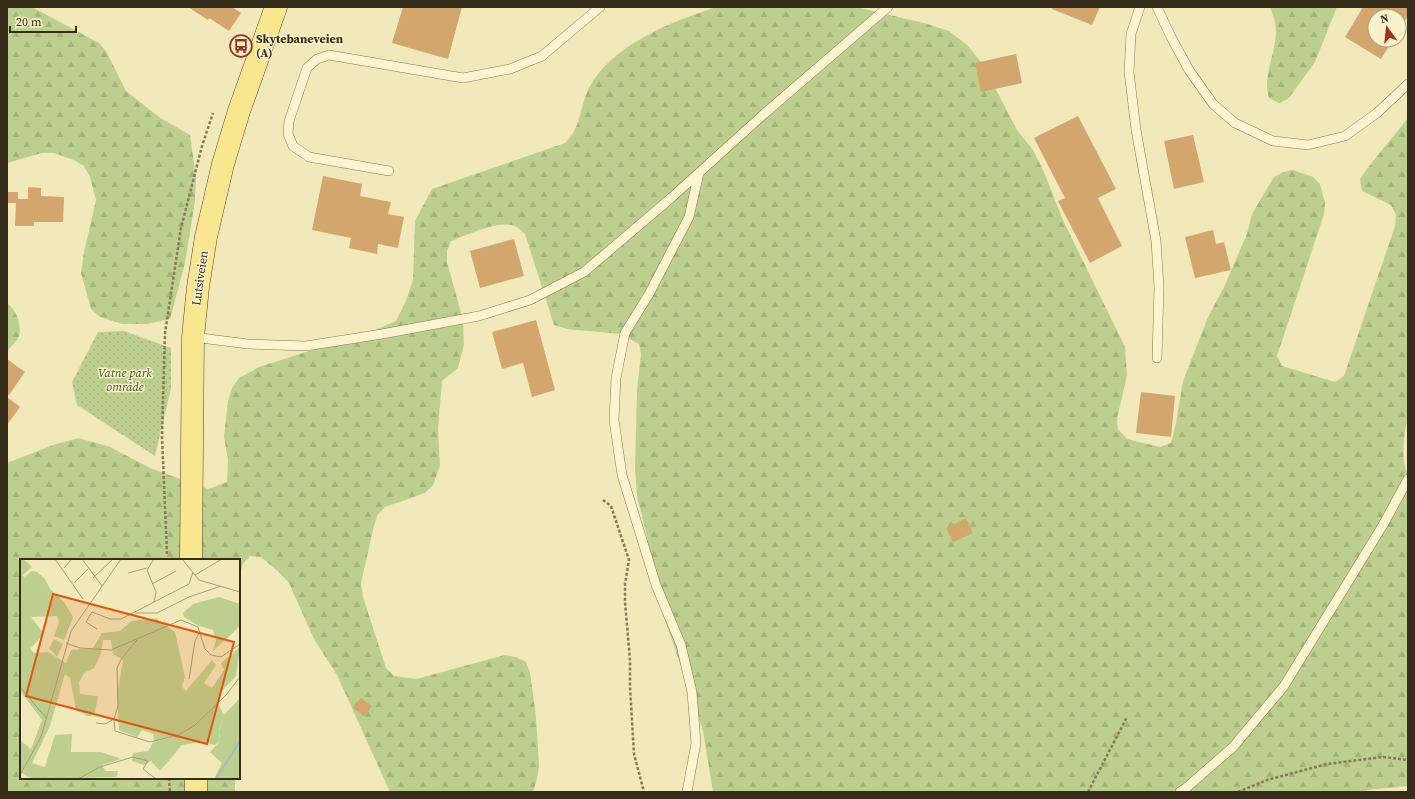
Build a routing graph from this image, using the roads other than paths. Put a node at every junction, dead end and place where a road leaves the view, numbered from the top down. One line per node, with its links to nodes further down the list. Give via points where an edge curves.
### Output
1 (276, 7): 9 (main road, Lutsiveien, via 223,164 206,237)
2 (600, 7): 7 (lane, via 542,56 510,69 463,78 329,55 317,59 307,68 289,121 288,134 293,146 309,157)
3 (888, 7): 8 (lane)
4 (1140, 7): 10 (lane, via 1131,34 1129,72 1136,130 1156,241 1159,287)
5 (1157, 7): 6 (lane, via 1189,70 1213,104 1235,123 1273,141 1308,145 1345,136 1377,113)
6 (1408, 84)
7 (389, 171)
8 (699, 173): 9 (lane, via 584,272 530,300 479,316 306,346 248,344); 15 (lane, via 689,217 649,294 625,333 616,378 614,420 622,474 656,585 681,645 692,692 696,743)
9 (193, 337): 12 (main road, Lutsiveien)
10 (1157, 358)
11 (1408, 479): 16 (lane, via 1383,525 1284,686 1233,747)
12 (191, 559)
13 (196, 779): 14 (main road)
14 (196, 792)
15 (687, 792)
16 (1180, 792)

